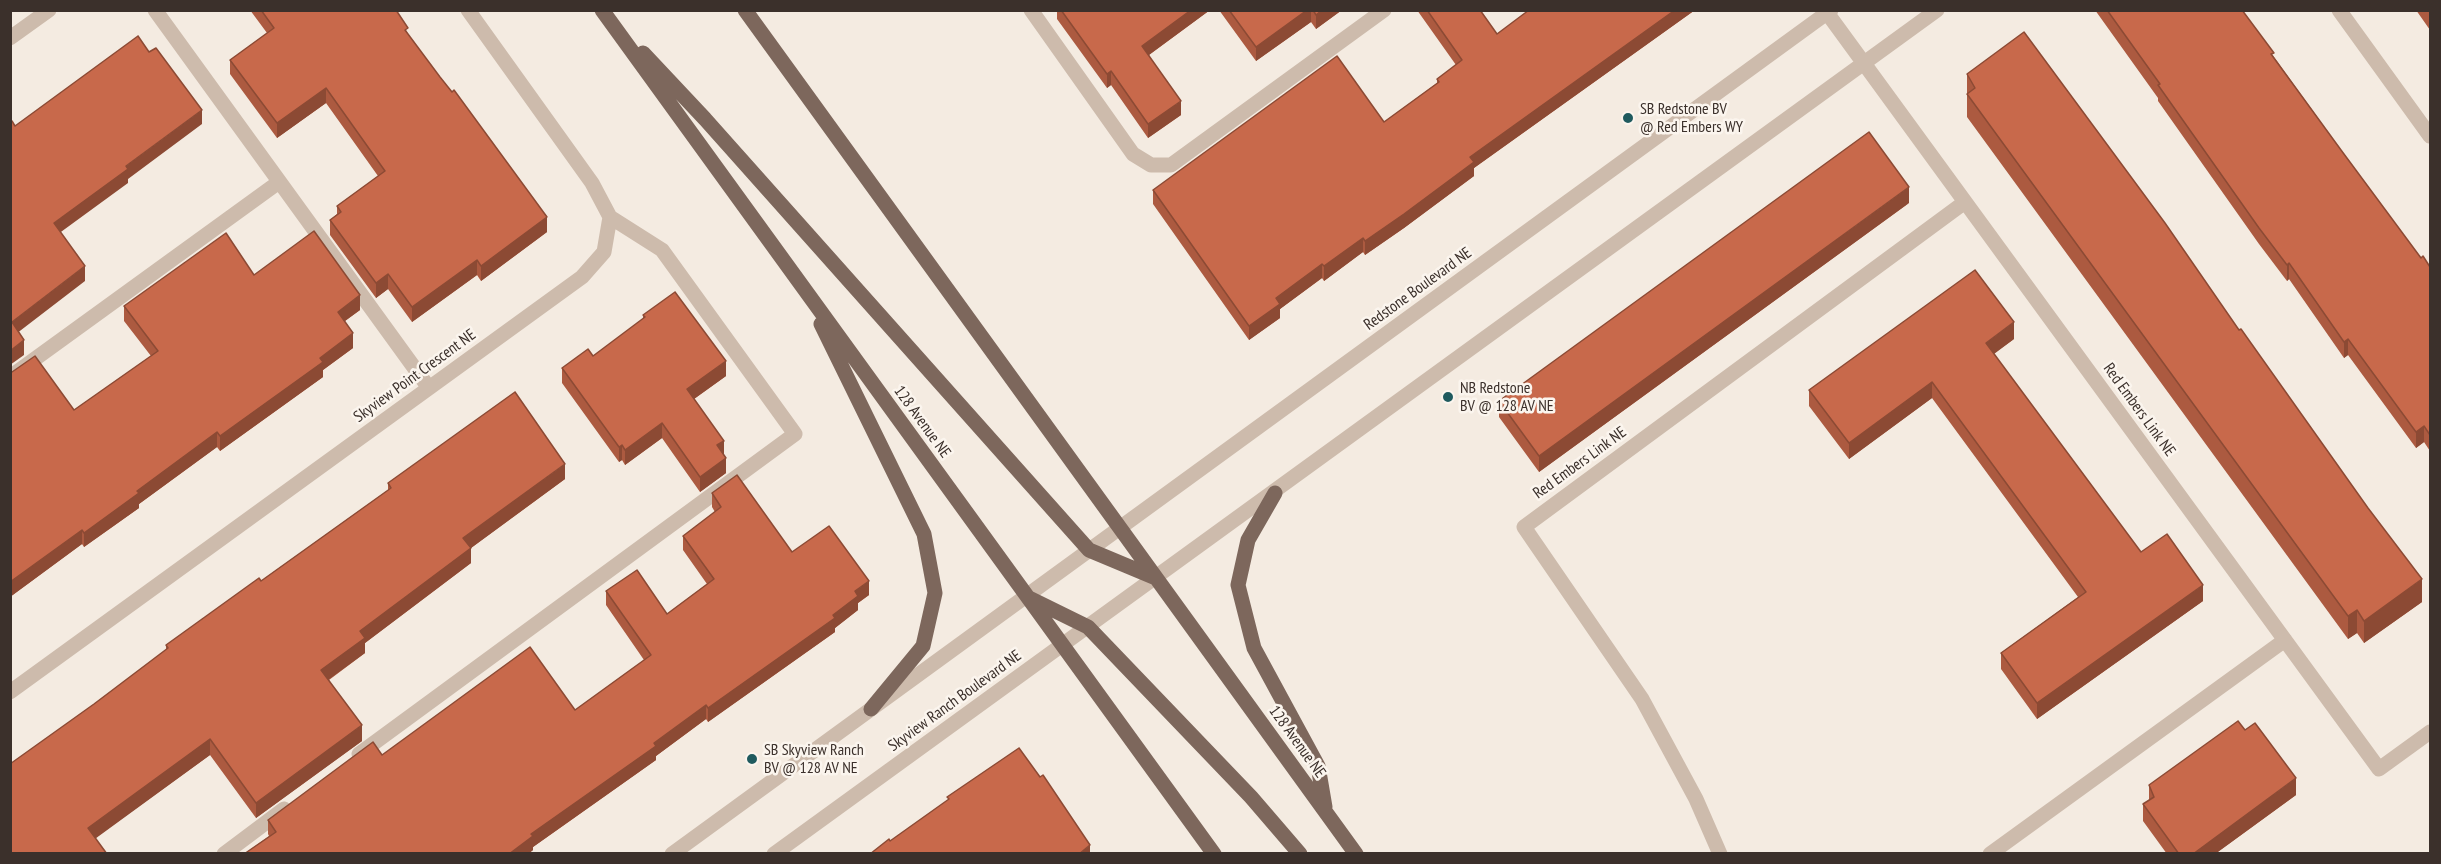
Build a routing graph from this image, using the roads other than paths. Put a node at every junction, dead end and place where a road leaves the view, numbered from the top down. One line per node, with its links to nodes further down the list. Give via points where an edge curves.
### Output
1 (49, 10): 11 (street)
2 (155, 10): 14 (street)
3 (468, 10): 16 (street, via 592,183)
4 (602, 10): 17 (main road, 128 Avenue NE); 22 (main road, via 705,119)
5 (745, 10): 21 (main road, 128 Avenue NE)
6 (1031, 10): 7 (street, via 1133,154 1151,165 1171,165)
7 (1384, 10)
8 (1937, 10): 12 (street)
9 (2339, 10): 13 (street)
10 (1828, 12): 12 (street, Red Embers Link NE); 21 (street, Redstone Boulevard NE)
11 (10, 38)
12 (1865, 64): 15 (street, Red Embers Link NE); 20 (street)
13 (2430, 136)
14 (279, 182): 18 (street); 19 (street)
15 (1965, 202): 26 (street, Red Embers Link NE); 40 (street, Red Embers Link NE, via 1524,526 1642,699 1696,799)
16 (610, 217): 19 (street, Skyview Point Crescent NE, via 604,252 582,277); 31 (street, via 662,250 795,434)
17 (802, 286): 24 (main road, 128 Avenue NE); 29 (main road, via 924,534 935,593 923,646)
18 (10, 377)
19 (429, 388): 28 (street, Skyview Point Crescent NE)
20 (1275, 493): 23 (street); 33 (main road, via 1248,540 1238,585 1254,648 1318,766)
21 (1119, 528): 22 (street, Redstone Boulevard NE); 23 (main road, 128 Avenue NE)
22 (1089, 550): 23 (main road); 24 (street, Redstone Boulevard NE)
23 (1156, 578): 25 (street, Skyview Ranch Boulevard NE); 33 (main road, 128 Avenue NE)
24 (1026, 596): 25 (main road); 27 (main road, 128 Avenue NE); 29 (street)
25 (1088, 627): 27 (street, Skyview Ranch Boulevard NE); 38 (main road, via 1251,796)
26 (2285, 640): 30 (street, Red Embers Link NE, via 2379,769); 41 (street)
27 (1062, 645): 36 (street, Skyview Ranch Boulevard NE); 37 (main road, 128 Avenue NE)
28 (10, 692)
29 (871, 709): 35 (street)
30 (2430, 732)
31 (348, 763)
32 (300, 798): 34 (street)
33 (1326, 813): 39 (main road, 128 Avenue NE)
34 (224, 854)
35 (672, 854)
36 (774, 854)
37 (1214, 854)
38 (1300, 854)
39 (1356, 854)
40 (1720, 854)
41 (1989, 854)

